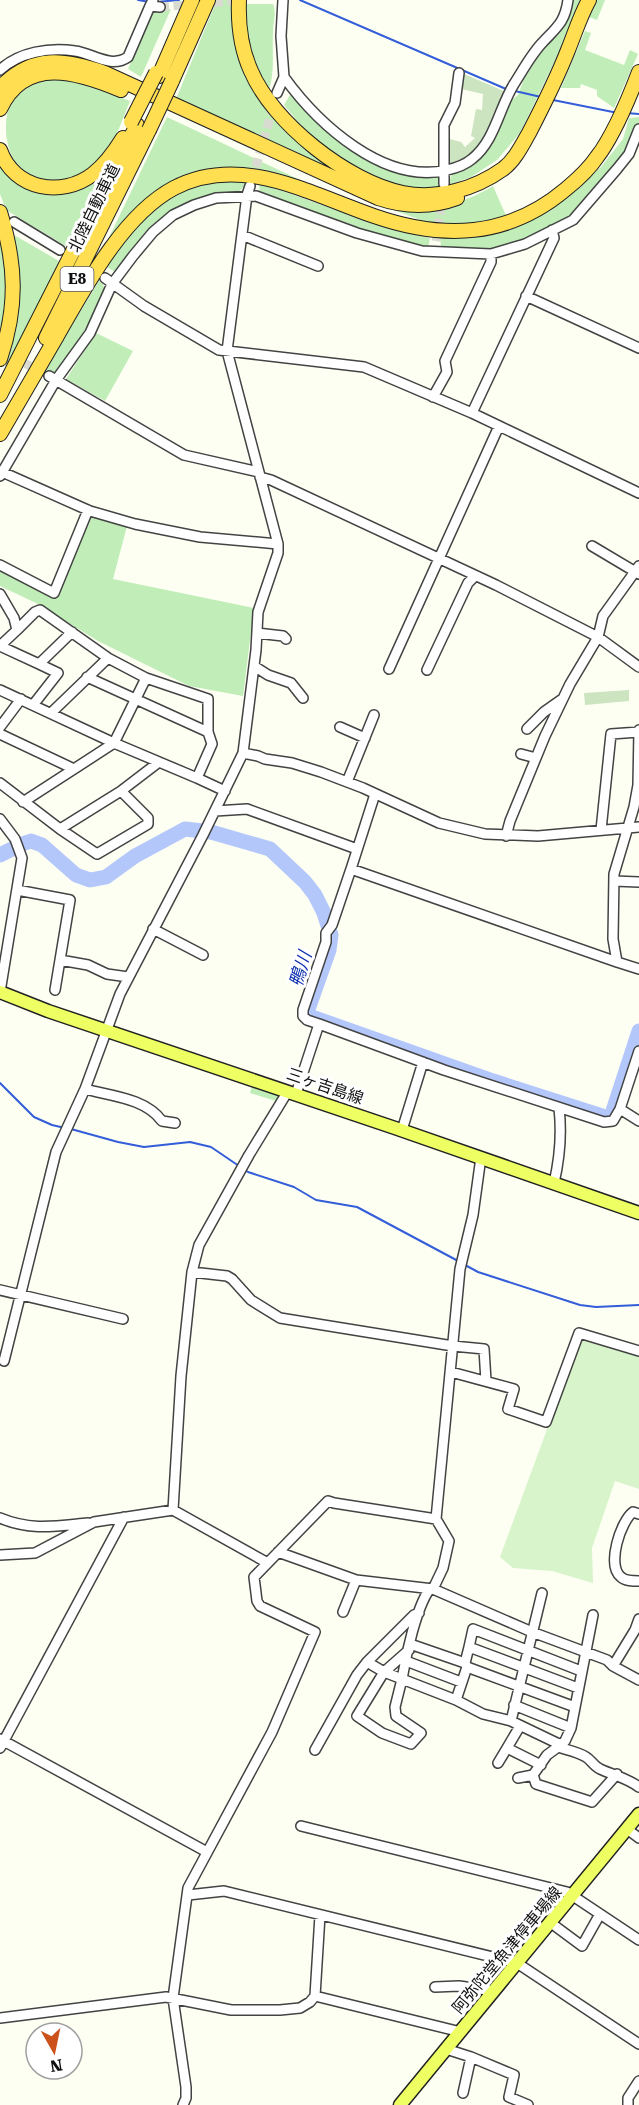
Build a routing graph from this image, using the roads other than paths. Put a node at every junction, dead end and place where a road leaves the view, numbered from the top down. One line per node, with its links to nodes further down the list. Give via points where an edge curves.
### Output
1 (190, 0): 11 (highway, 北陸自動車道 / E8)
2 (208, 0): 11 (highway, 北陸自動車道 / E8)
3 (239, 0): 19 (highway, via 245,57 258,86 289,125 334,160 378,184 416,195 463,189)
4 (283, 0): 12 (street)
5 (568, 0): 20 (street, via 560,25 513,85 488,141 471,160)
6 (154, 4): 8 (street, via 123,61 60,50 23,55)
7 (586, 4): 19 (highway, via 536,119)
8 (0, 70)
9 (639, 72): 26 (highway, via 604,148 568,187 538,210 511,223 481,230)
10 (459, 73): 20 (street, via 455,103 444,125)
11 (163, 77): 16 (highway, 北陸自動車道 / E8, bridge)
12 (284, 77): 14 (street); 20 (street, via 317,116 371,157 413,171)
13 (0, 88): 19 (highway, via 17,73 40,64 64,62 89,68 363,192 403,205 430,205 456,199)
14 (277, 93)
15 (0, 110): 26 (highway, via 15,87 36,75 59,72 84,76 393,215)
16 (139, 126): 18 (highway, via 103,165 82,181 60,188 38,186 21,178); 39 (highway, 北陸自動車道 / E8); 42 (highway, 北陸自動車道 / E8, via 77,278)
17 (639, 129): 25 (street, via 629,154 592,200 573,219)
18 (0, 150)
19 (505, 168)
20 (443, 171): 21 (street)
21 (444, 184)
22 (249, 190): 27 (street); 30 (street, via 385,242); 33 (street, via 173,215)
23 (0, 212): 37 (highway, via 12,256 14,284)
24 (14, 222): 29 (street)
25 (552, 230): 31 (street, via 525,244); 34 (street, via 555,238)
26 (450, 231): 44 (highway, via 392,222 289,184 248,174 210,176 174,188 135,219 109,253)
27 (242, 235): 32 (street); 36 (street)
28 (436, 241): 30 (street)
29 (60, 250)
30 (433, 253): 31 (street)
31 (491, 254): 40 (street, via 491,262 445,362 447,372)
32 (318, 266)
33 (109, 281): 36 (street, via 153,312); 38 (street, via 90,333)
34 (526, 296): 35 (street); 41 (street)
35 (639, 348)
36 (226, 351): 40 (street, via 364,367); 46 (street)
37 (0, 359)
38 (52, 378): 45 (street); 46 (street, via 184,454)
39 (0, 395)
40 (433, 397): 41 (street)
41 (472, 413): 43 (street)
42 (0, 425)
43 (499, 426): 47 (street); 51 (street)
44 (0, 434)
45 (1, 473): 48 (street)
46 (259, 475): 49 (street); 51 (street)
47 (639, 493)
48 (88, 510): 49 (street, via 200,537); 52 (street, via 54,593)
49 (278, 544): 58 (street, via 258,612)
50 (592, 546): 53 (street)
51 (438, 560): 54 (street); 66 (street)
52 (0, 565)
53 (638, 571): 59 (street, via 603,616)
54 (475, 576): 59 (street); 67 (street, via 468,583)
55 (0, 594): 56 (street)
56 (17, 630): 57 (street, via 40,610); 61 (street)
57 (72, 632): 62 (street); 63 (street)
58 (257, 633): 60 (street); 64 (street)
59 (598, 637): 65 (street); 71 (street)
60 (286, 639)
61 (0, 646): 63 (street)
62 (108, 658): 68 (street); 69 (street)
63 (39, 664): 75 (street, via 58,673)
64 (254, 666): 74 (street, via 291,683); 86 (street)
65 (639, 667)
66 (389, 669)
67 (428, 670)
68 (87, 677): 73 (street); 76 (street)
69 (146, 678): 73 (street); 81 (street, via 208,699)
70 (0, 690): 72 (street)
71 (563, 698): 80 (street); 88 (street)
72 (21, 699): 75 (street); 78 (street)
73 (137, 699): 81 (street); 85 (street)
74 (303, 699)
75 (33, 705): 76 (street)
76 (51, 713): 85 (street)
77 (374, 715): 84 (street)
78 (0, 727)
79 (340, 727): 84 (street)
80 (526, 729)
81 (208, 732): 91 (street, via 212,744)
82 (639, 732): 101 (street, via 638,785); 103 (street, via 611,734)
83 (0, 734): 90 (street)
84 (365, 738): 92 (street)
85 (114, 743): 89 (street); 90 (street)
86 (243, 753): 92 (street, via 292,763); 95 (street)
87 (521, 754): 88 (street)
88 (536, 758): 104 (street)
89 (159, 762): 91 (street); 94 (street)
90 (74, 769): 97 (street)
91 (197, 778): 95 (street)
92 (347, 782): 96 (street)
93 (0, 783): 97 (street)
94 (121, 791): 102 (street); 102 (street, via 148,818 147,824 97,854)
95 (225, 791): 98 (street)
96 (375, 794): 104 (street, via 439,823); 105 (street)
97 (23, 802): 102 (street)
98 (215, 811): 105 (street, via 247,809); 110 (street)
99 (0, 819): 109 (street, via 21,851)
100 (639, 827): 101 (street)
101 (627, 828): 103 (street); 107 (street)
102 (60, 829)
103 (601, 830): 104 (street)
104 (507, 836)
105 (357, 849): 106 (street)
106 (351, 869): 113 (street); 118 (street, via 326,933 303,1010 307,1020)
107 (614, 881): 108 (street); 113 (street, via 613,939)
108 (639, 882)
109 (16, 890): 112 (street, via 70,900); 117 (street)
110 (153, 929): 111 (street); 115 (street)
111 (202, 955)
112 (60, 960): 115 (street); 116 (street)
113 (618, 962): 114 (street)
114 (639, 969)
115 (128, 977): 119 (street)
116 (55, 990)
117 (0, 992): 119 (main road, 三ヶ吉島線)
118 (319, 1024): 121 (street); 123 (street)
119 (107, 1031): 122 (street); 123 (main road, 三ヶ吉島線)
120 (638, 1056): 125 (street)
121 (423, 1062): 124 (street); 128 (street)
122 (85, 1089): 127 (street, via 135,1101 162,1121); 134 (street, via 56,1152)
123 (292, 1093): 128 (main road, 三ヶ吉島線); 132 (street, via 212,1220 199,1245)
124 (559, 1108): 125 (street, via 604,1122 613,1121); 130 (street, via 562,1134)
125 (620, 1109): 126 (street)
126 (639, 1121)
127 (175, 1123)
128 (402, 1130): 129 (main road, 三ヶ吉島線)
129 (481, 1157): 130 (main road, 三ヶ吉島線); 136 (street, via 460,1269)
130 (554, 1183): 131 (main road, 三ヶ吉島線)
131 (639, 1213)
132 (192, 1272): 136 (street, via 227,1276 250,1300 280,1318); 141 (street)
133 (0, 1290): 134 (street)
134 (20, 1296): 135 (street); 138 (street)
135 (123, 1319)
136 (453, 1346): 139 (street); 140 (street, via 484,1349)
137 (639, 1351): 140 (street, via 579,1333 546,1422 508,1409 514,1389)
138 (4, 1361)
139 (451, 1371): 140 (street); 145 (street)
140 (486, 1381)
141 (173, 1510): 143 (street); 149 (street)
142 (639, 1514): 151 (street, via 633,1512 627,1517 614,1550 617,1573 622,1579)
143 (124, 1517): 146 (street); 183 (street)
144 (0, 1518): 146 (street, via 37,1528)
145 (436, 1519): 147 (street, via 328,1501); 152 (street, via 449,1541 443,1568)
146 (94, 1522): 148 (street, via 35,1553)
147 (278, 1552): 149 (street); 150 (street)
148 (0, 1555)
149 (266, 1562): 197 (street, via 254,1577 260,1606 315,1632 273,1732)
150 (356, 1580): 152 (street); 155 (street)
151 (639, 1581)
152 (431, 1589): 154 (street); 156 (street)
153 (542, 1593): 160 (street)
154 (480, 1610): 159 (street); 160 (street)
155 (343, 1611)
156 (419, 1613): 161 (street); 166 (street)
157 (593, 1615): 164 (street)
158 (639, 1618): 168 (street)
159 (473, 1629): 162 (street); 163 (street)
160 (532, 1632): 163 (street); 164 (street)
161 (410, 1647): 165 (street); 167 (street); 171 (street)
162 (469, 1647): 167 (street); 169 (street)
163 (528, 1650): 169 (street); 170 (street)
164 (585, 1651): 168 (street); 170 (street)
165 (406, 1661): 172 (street); 174 (street)
166 (368, 1662): 171 (street); 186 (street)
167 (466, 1665): 174 (street); 175 (street)
168 (614, 1666): 173 (street)
169 (524, 1668): 175 (street); 176 (street)
170 (581, 1671): 176 (street)
171 (384, 1672): 172 (street); 172 (street, via 357,1716 382,1733 411,1744 421,1733 396,1716)
172 (402, 1679): 177 (street)
173 (639, 1680)
174 (461, 1682): 177 (street)
175 (519, 1687): 178 (street); 179 (street)
176 (578, 1689): 179 (street)
177 (456, 1700): 180 (street, via 483,1714)
178 (514, 1705): 180 (street); 182 (street)
179 (575, 1707): 182 (street)
180 (511, 1721): 181 (street)
181 (520, 1726): 184 (street); 185 (street)
182 (572, 1728): 184 (street)
183 (1, 1743): 197 (street)
184 (560, 1746): 188 (street); 189 (street, via 586,1757 600,1769)
185 (507, 1748): 187 (street); 188 (street)
186 (315, 1750)
187 (498, 1763)
188 (541, 1765): 190 (street)
189 (617, 1774): 190 (street, via 592,1802 536,1784); 192 (street)
190 (533, 1775): 191 (street)
191 (518, 1778)
192 (639, 1787)
193 (639, 1814): 195 (main road, 阿弥陀堂魚津停車場線)
194 (302, 1826): 199 (street)
195 (627, 1830): 196 (street); 199 (main road, 阿弥陀堂魚津停車場線)
196 (639, 1838)
197 (207, 1852): 198 (street)
198 (188, 1895): 201 (street, via 224,1891); 208 (street)
199 (573, 1896): 200 (street); 202 (main road, 阿弥陀堂魚津停車場線)
200 (600, 1914): 202 (street, via 582,1946); 203 (street)
201 (321, 1915): 204 (street); 207 (street)
202 (551, 1923): 204 (main road, 阿弥陀堂魚津停車場線)
203 (639, 1940)
204 (517, 1963): 206 (main road, 阿弥陀堂魚津停車場線); 211 (street)
205 (435, 1987): 206 (street)
206 (494, 1991): 210 (main road, 阿弥陀堂魚津停車場線)
207 (315, 1996): 208 (street, via 300,2008 280,2010 231,2010); 210 (street)
208 (173, 1998): 209 (street); 216 (street, via 186,2087)
209 (0, 2018)
210 (461, 2032): 212 (main road, 阿弥陀堂魚津停車場線)
211 (639, 2043)
212 (446, 2049): 213 (street); 217 (main road, 阿弥陀堂魚津停車場線)
213 (471, 2057): 215 (street); 218 (street, via 514,2076 509,2097)
214 (639, 2081): 219 (street)
215 (463, 2093)
216 (183, 2105)
217 (399, 2105)
218 (528, 2105)
219 (628, 2105)

